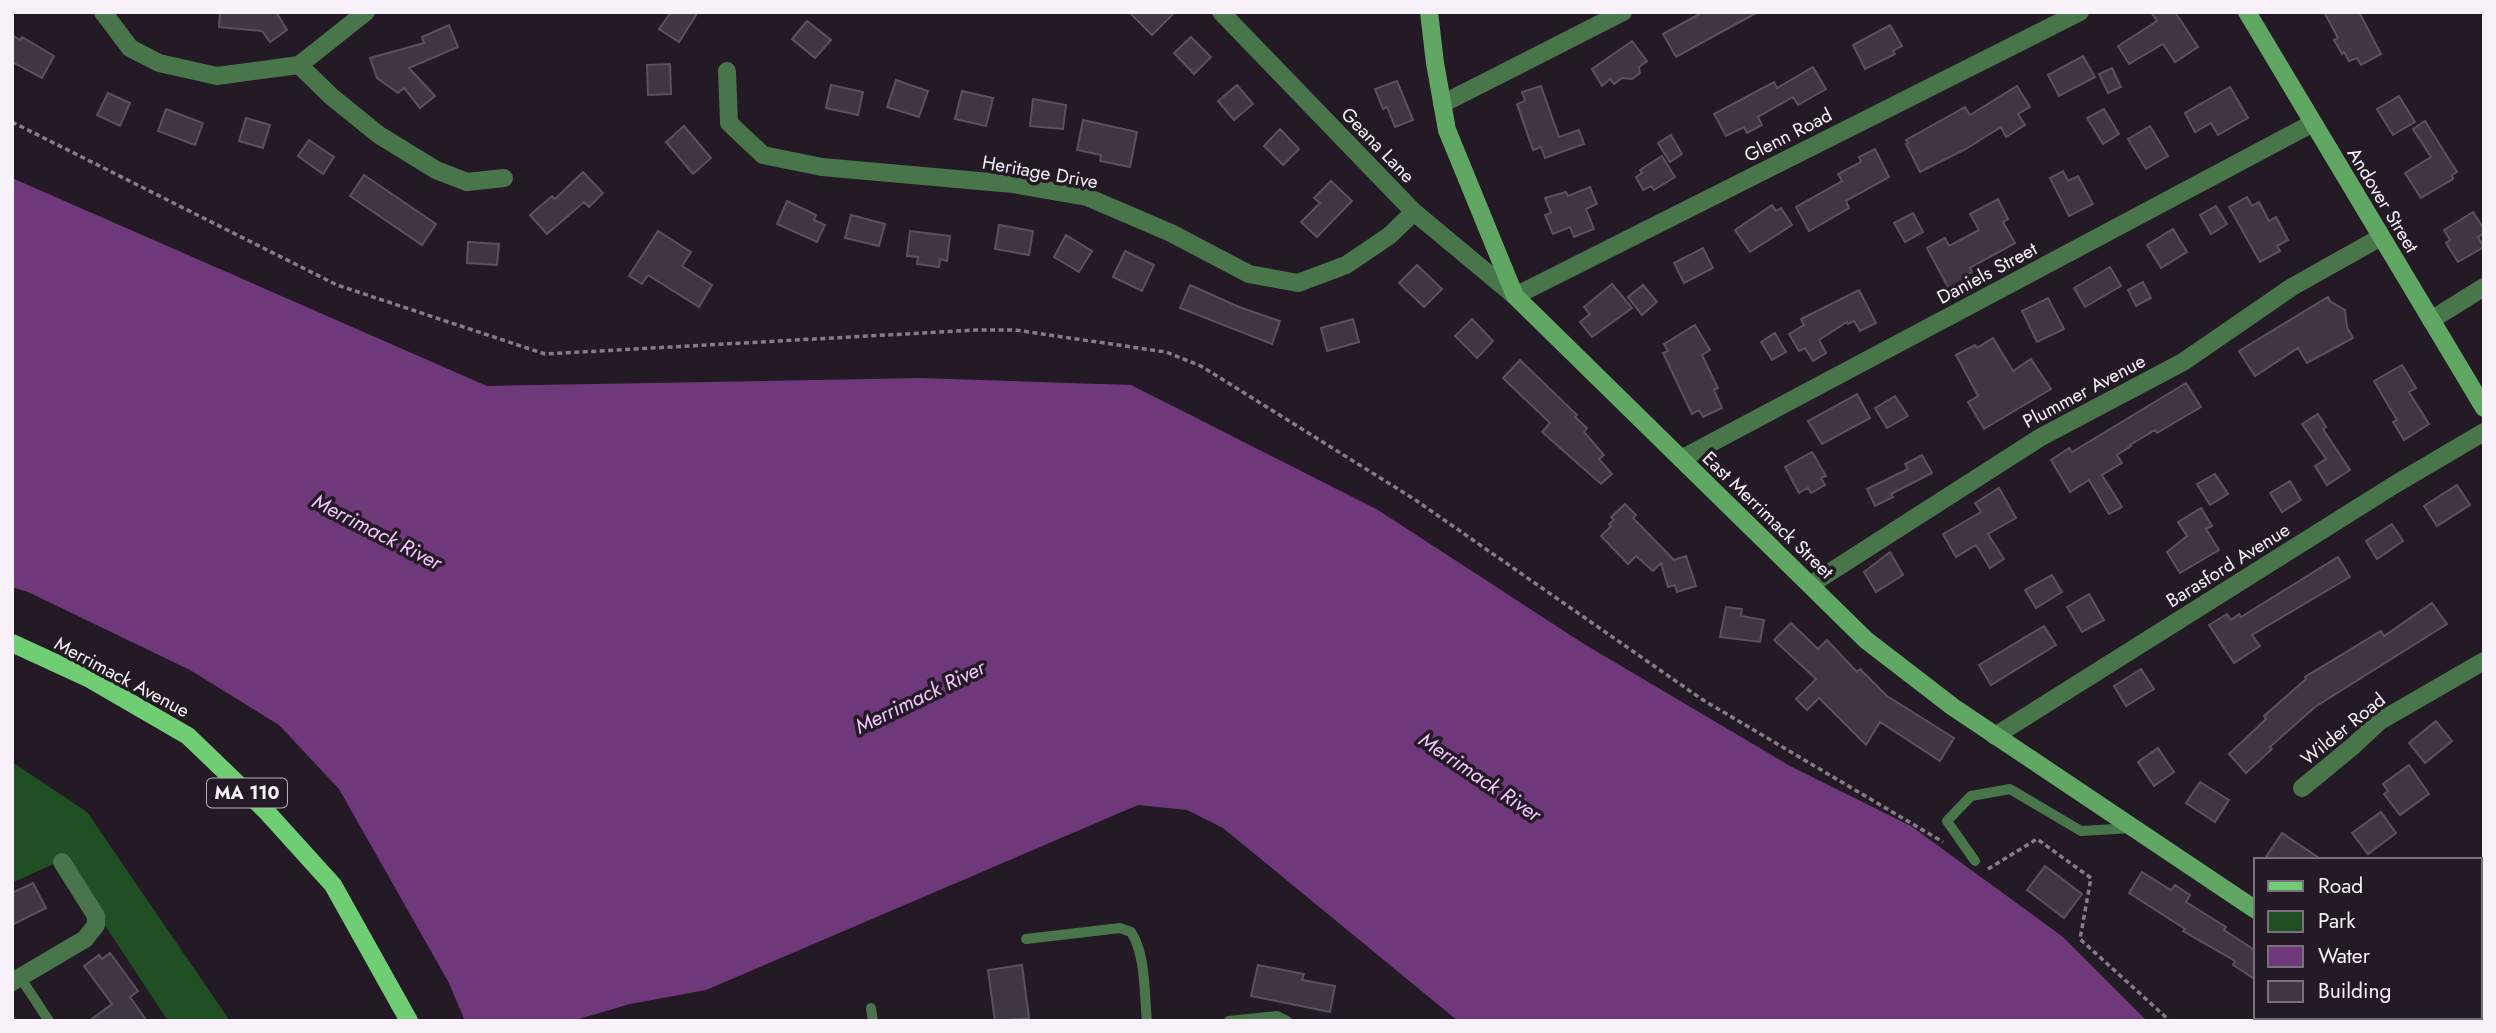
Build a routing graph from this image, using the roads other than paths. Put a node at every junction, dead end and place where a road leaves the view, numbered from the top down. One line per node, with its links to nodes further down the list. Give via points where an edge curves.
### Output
1 (103, 12): 8 (street, via 130,48 159,63 217,76)
2 (366, 12): 8 (street)
3 (1221, 12): 13 (street, Geana Lane)
4 (1429, 12): 10 (street, East Merrimack Street)
5 (1623, 12): 10 (street)
6 (2080, 12): 16 (street, Glenn Road)
7 (2247, 12): 11 (street, Andover Street)
8 (299, 65): 12 (street, via 379,135 436,170 467,182)
9 (727, 71): 13 (street, Heritage Drive, via 729,123 763,155 822,167 1013,184 1087,197 1171,233 1249,274 1298,283 1346,265 1389,236)
10 (1442, 104): 16 (street, East Merrimack Street, via 1447,130)
11 (2312, 123): 14 (street, Andover Street); 20 (street, Daniels Street)
12 (504, 178)
13 (1414, 212): 16 (street, Geana Lane)
14 (2381, 237): 17 (street, Andover Street); 21 (street, Plummer Avenue, via 2292,287 2183,362 2041,437)
15 (2484, 287): 17 (street)
16 (1515, 296): 20 (street, East Merrimack Street)
17 (2431, 320): 18 (street, Andover Street)
18 (2484, 408)
19 (2484, 432): 24 (street, Barasford Avenue)
20 (1681, 459): 21 (street, East Merrimack Street)
21 (1810, 585): 24 (street, East Merrimack Street, via 1866,640)
22 (12, 643): 34 (main road, Merrimack Avenue / MA 110, via 88,678 188,736 266,811 333,885)
23 (2484, 661): 25 (street, Wilder Road, via 2380,721)
24 (1996, 736): 26 (street, East Merrimack Street)
25 (2302, 788)
26 (2133, 828): 27 (lane, via 2081,831 2010,789 1971,796 1947,821); 29 (street, East Merrimack Street)
27 (1975, 861)
28 (62, 862): 31 (street, via 96,916 96,925 85,939)
29 (2254, 909)
30 (1026, 940): 36 (lane, via 1120,928 1131,932 1137,941)
31 (16, 980): 33 (lane)
32 (871, 1008): 35 (lane)
33 (49, 1021)
34 (408, 1021)
35 (873, 1021)
36 (1147, 1021)
37 (1229, 1021): 38 (lane, via 1277,1016)
38 (1287, 1021)

